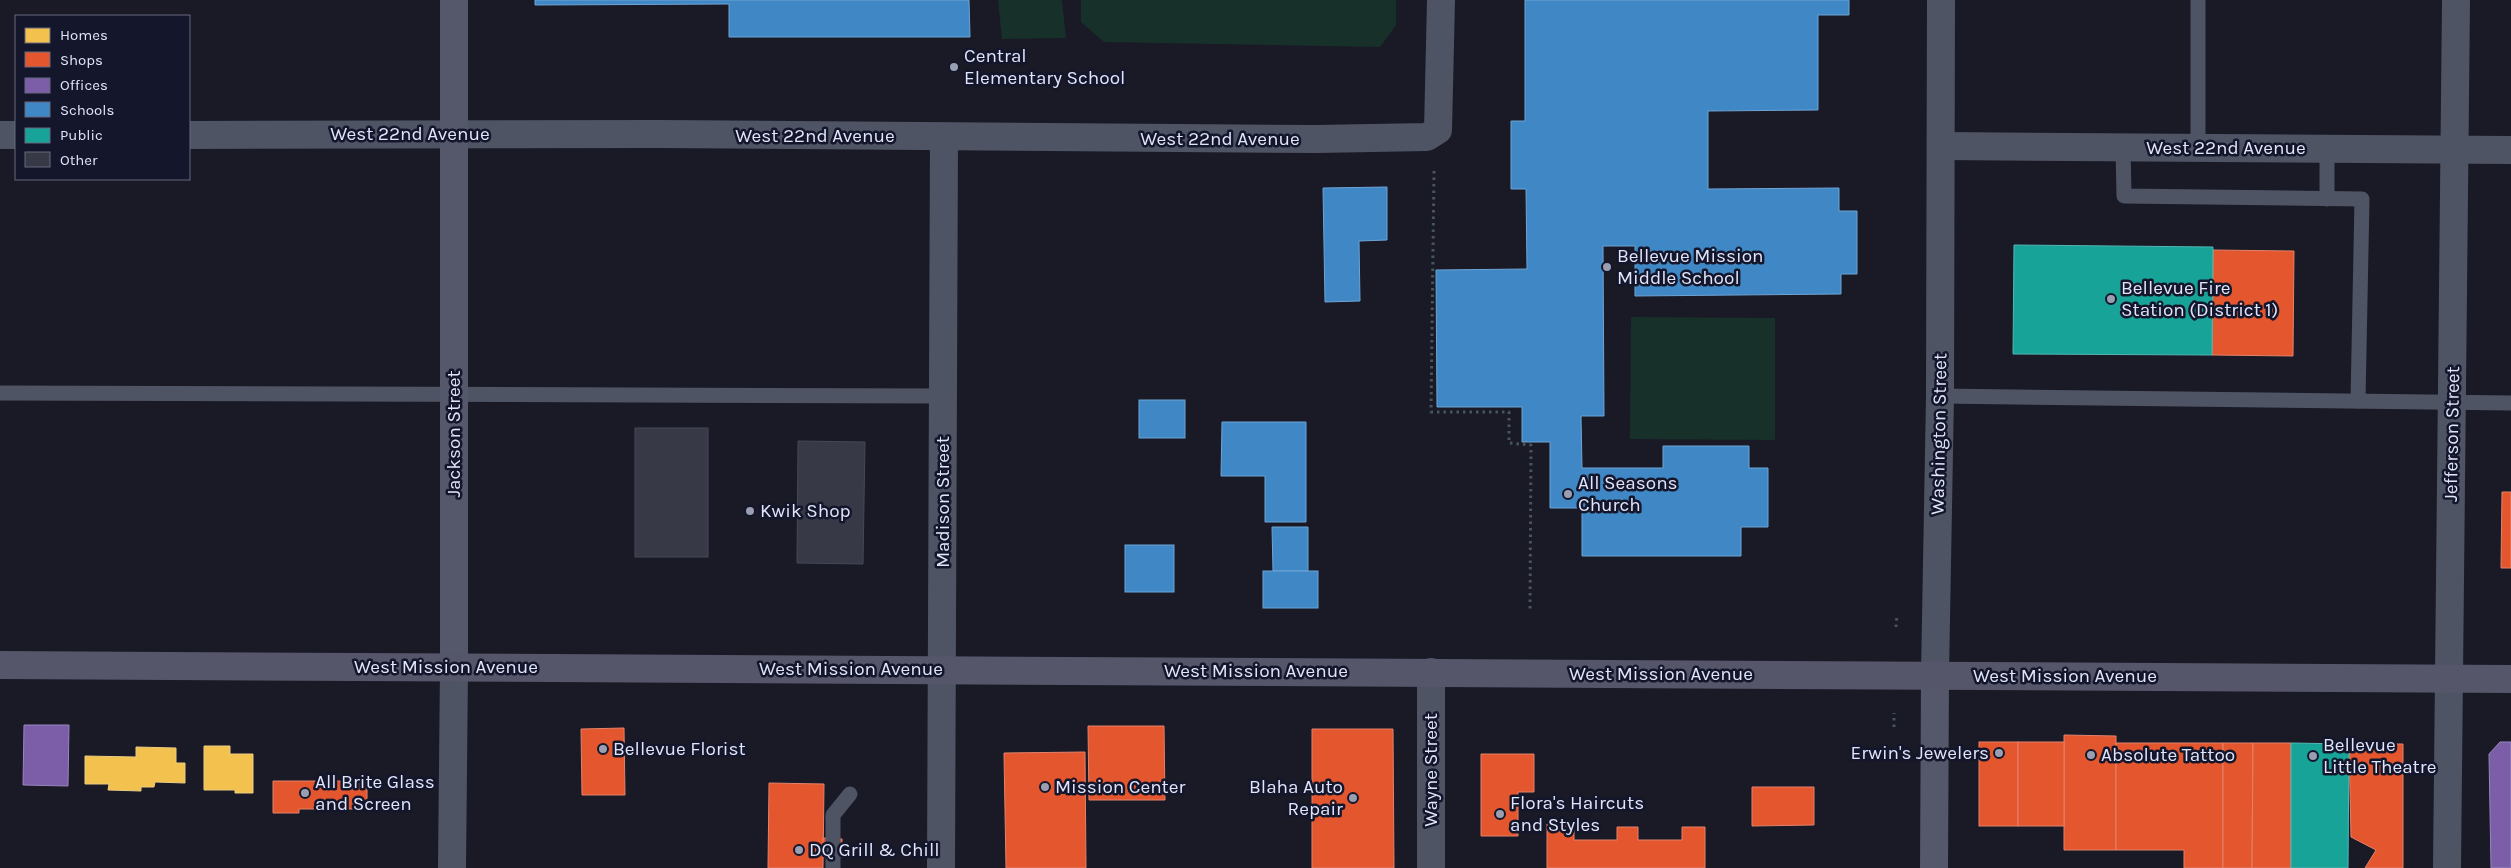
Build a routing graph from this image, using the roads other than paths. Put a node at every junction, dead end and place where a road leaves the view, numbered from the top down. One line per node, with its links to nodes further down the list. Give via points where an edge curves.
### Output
1 (454, 0): 9 (street, Jackson Street)
2 (1440, 0): 10 (street, West 22nd Avenue, via 1438,130 1428,137)
3 (1941, 0): 11 (street, Washington Street)
4 (2198, 0): 13 (lane)
5 (2456, 0): 15 (street, Jefferson Street)
6 (0, 135): 7 (street)
7 (15, 135)
8 (190, 135): 9 (street, West 22nd Avenue)
9 (453, 135): 10 (street, West 22nd Avenue); 19 (street, Jackson Street)
10 (944, 137): 20 (street, Madison Street)
11 (1941, 146): 12 (street, West 22nd Avenue); 21 (street, Washington Street)
12 (2123, 147): 13 (street, West 22nd Avenue); 17 (lane, via 2124,196)
13 (2198, 147): 14 (street, West 22nd Avenue)
14 (2327, 148): 15 (street, West 22nd Avenue); 17 (lane)
15 (2454, 150): 16 (street, West 22nd Avenue); 23 (street, Jefferson Street)
16 (2511, 150)
17 (2327, 198): 22 (lane, via 2362,199)
18 (0, 393): 19 (lane)
19 (454, 396): 20 (lane); 26 (street, Jackson Street)
20 (943, 396): 27 (street, Madison Street)
21 (1940, 396): 22 (lane); 29 (street, Washington Street)
22 (2358, 401): 23 (lane)
23 (2452, 403): 24 (lane); 30 (street, Jefferson Street)
24 (2511, 404)
25 (0, 665): 26 (main road, West Mission Avenue)
26 (454, 667): 27 (main road, West Mission Avenue); 33 (street, Jackson Street)
27 (943, 669): 28 (main road, West Mission Avenue); 35 (street, Madison Street)
28 (1430, 672): 29 (main road, West Mission Avenue); 36 (street, Wayne Street)
29 (1935, 675): 30 (main road, West Mission Avenue); 37 (street, Washington Street)
30 (2449, 679): 31 (main road, West Mission Avenue); 38 (street, Jefferson Street)
31 (2511, 679)
32 (850, 794): 34 (lane, via 833,815)
33 (452, 868)
34 (833, 868)
35 (941, 868)
36 (1431, 868)
37 (1934, 868)
38 (2446, 868)

